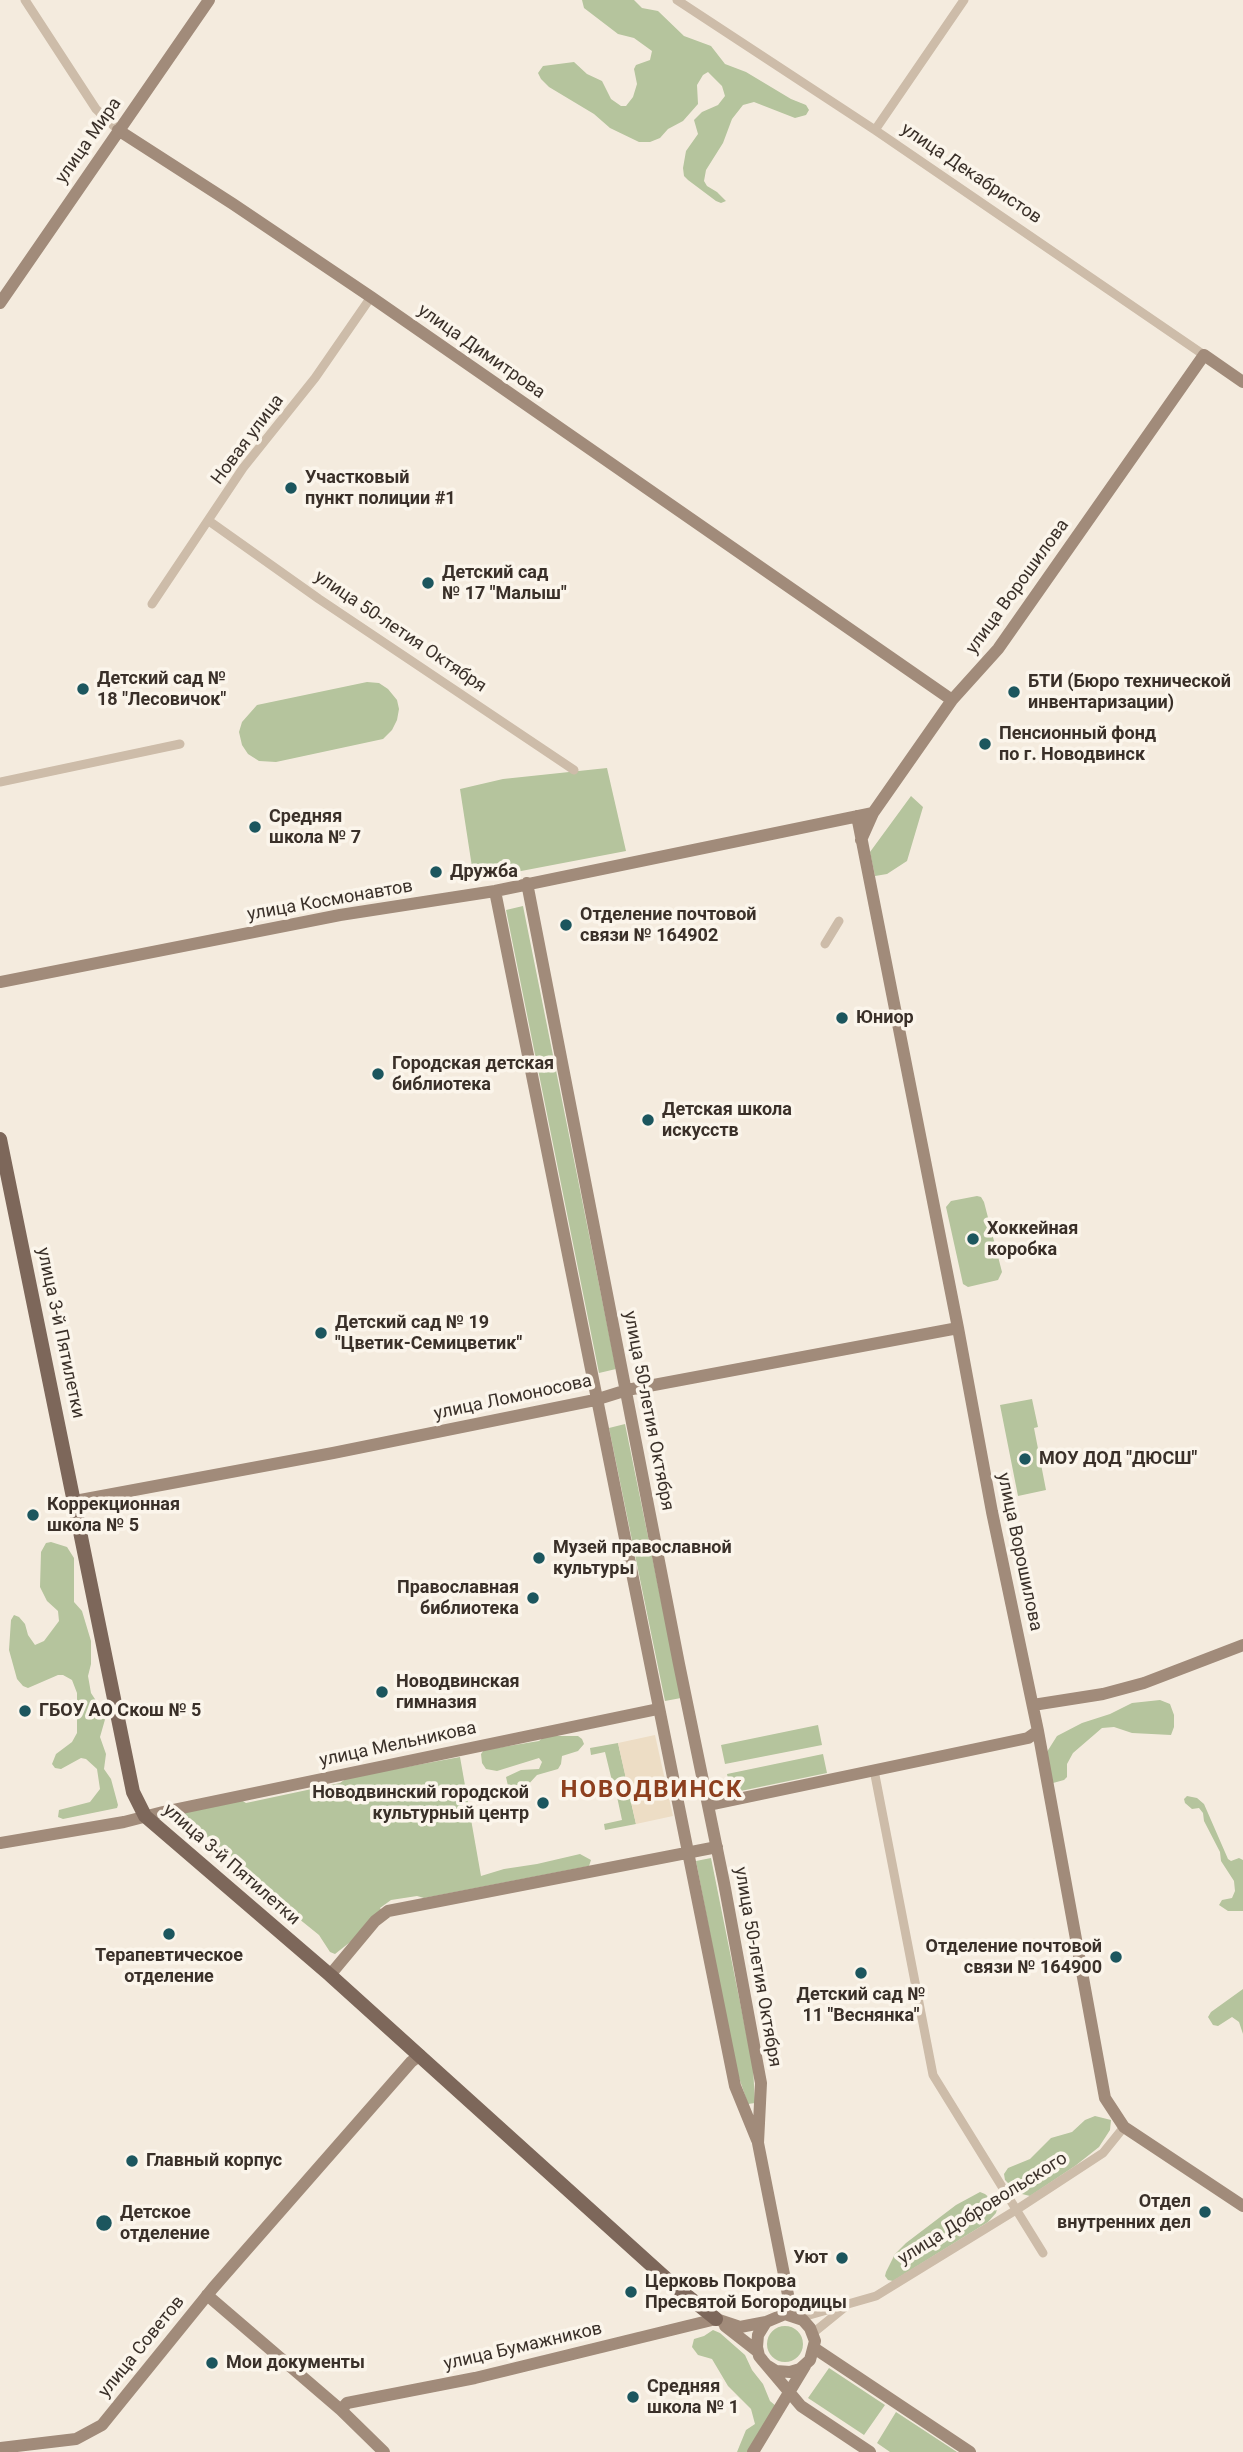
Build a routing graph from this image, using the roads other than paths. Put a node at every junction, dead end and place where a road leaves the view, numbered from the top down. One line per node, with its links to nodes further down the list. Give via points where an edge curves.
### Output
1 (25, 0): 5 (street, улица Димитрова, via 96,109)
2 (209, 0): 5 (main road, улица Мира)
3 (677, 0): 6 (street, улица Декабристов)
4 (964, 0): 6 (street)
5 (118, 130): 7 (main road, улица Димитрова); 8 (main road, улица Мира)
6 (876, 130): 9 (street, улица Декабристов)
7 (370, 298): 11 (street, Новая улица); 13 (main road, улица Димитрова)
8 (0, 303)
9 (1204, 355): 10 (main road, улица Декабристов); 13 (main road, улица Ворошилова, via 1006,638)
10 (1243, 382)
11 (209, 521): 12 (street, Новая улица); 15 (street, улица 50-летия Октября)
12 (152, 604)
13 (952, 700): 17 (main road, улица Ворошилова)
14 (180, 744): 16 (street)
15 (574, 769)
16 (0, 782)
17 (873, 813): 18 (main road, улица Космонавтов); 19 (main road, улица Ворошилова)
18 (857, 816): 19 (main road, улица Ворошилова); 20 (main road, улица Космонавтов)
19 (861, 840): 26 (main road, улица Ворошилова)
20 (527, 883): 21 (main road, улица Космонавтов); 27 (main road, улица 50-летия Октября)
21 (495, 891): 24 (main road, улица Космонавтов, via 340,915); 28 (main road)
22 (839, 921): 23 (street)
23 (825, 944)
24 (0, 982)
25 (0, 1139): 29 (main road, улица 3-й Пятилетки)
26 (958, 1328): 27 (main road, улица Ломоносова); 31 (main road, улица Ворошилова)
27 (627, 1390): 28 (main road, улица Ломоносова); 35 (main road, улица 50-летия Октября)
28 (596, 1400): 29 (main road, улица Ломоносова); 32 (main road)
29 (75, 1502): 36 (main road, улица 3-й Пятилетки, via 133,1792)
30 (1243, 1645): 31 (main road, via 1144,1683)
31 (1033, 1705): 33 (main road, улица Ворошилова)
32 (658, 1709): 36 (main road, улица Мельникова); 39 (main road)
33 (1038, 1731): 34 (main road, via 1028,1738); 42 (main road, улица Ворошилова, via 1105,2098)
34 (874, 1770): 35 (main road); 45 (street, via 933,2075)
35 (709, 1805): 38 (main road, улица 50-летия Октября)
36 (145, 1816): 37 (main road, улица Мельникова); 40 (main road, улица 3-й Пятилетки)
37 (0, 1843)
38 (717, 1847): 39 (main road); 43 (main road, улица 50-летия Октября, via 761,2084)
39 (687, 1853): 40 (main road, via 388,1911); 43 (main road, via 735,2086)
40 (330, 1975): 41 (main road, улица 3-й Пятилетки)
41 (419, 2055): 47 (main road); 50 (main road, улица 3-й Пятилетки)
42 (1124, 2127): 44 (main road, улица Ворошилова); 45 (street, улица Добровольского, via 1103,2154)
43 (758, 2143): 49 (main road, улица 50-летия Октября, via 784,2276)
44 (1243, 2206)
45 (1016, 2210): 46 (street); 48 (street, улица Добровольского, via 876,2296)
46 (1043, 2253)
47 (207, 2295): 57 (main road, улица Советов); 58 (main road, улица Советов, via 102,2425 76,2439)
48 (849, 2303): 49 (street, улица Добровольского); 51 (street)
49 (784, 2317): 50 (main road, via 747,2327); 51 (main road, via 807,2323); 53 (main road, via 758,2335)
50 (716, 2319): 53 (main road); 57 (main road, улица Бумажников, via 475,2378 347,2403)
51 (813, 2333): 52 (main road)
52 (814, 2348): 54 (main road); 62 (main road)
53 (757, 2351): 55 (main road)
54 (806, 2364): 55 (main road, via 790,2372); 56 (main road)
55 (768, 2366): 56 (main road)
56 (790, 2392): 60 (main road); 61 (main road, via 801,2406)
57 (341, 2410): 59 (main road, улица Советов)
58 (0, 2448)
59 (384, 2452)
60 (752, 2452)
61 (870, 2452)
62 (970, 2452)

